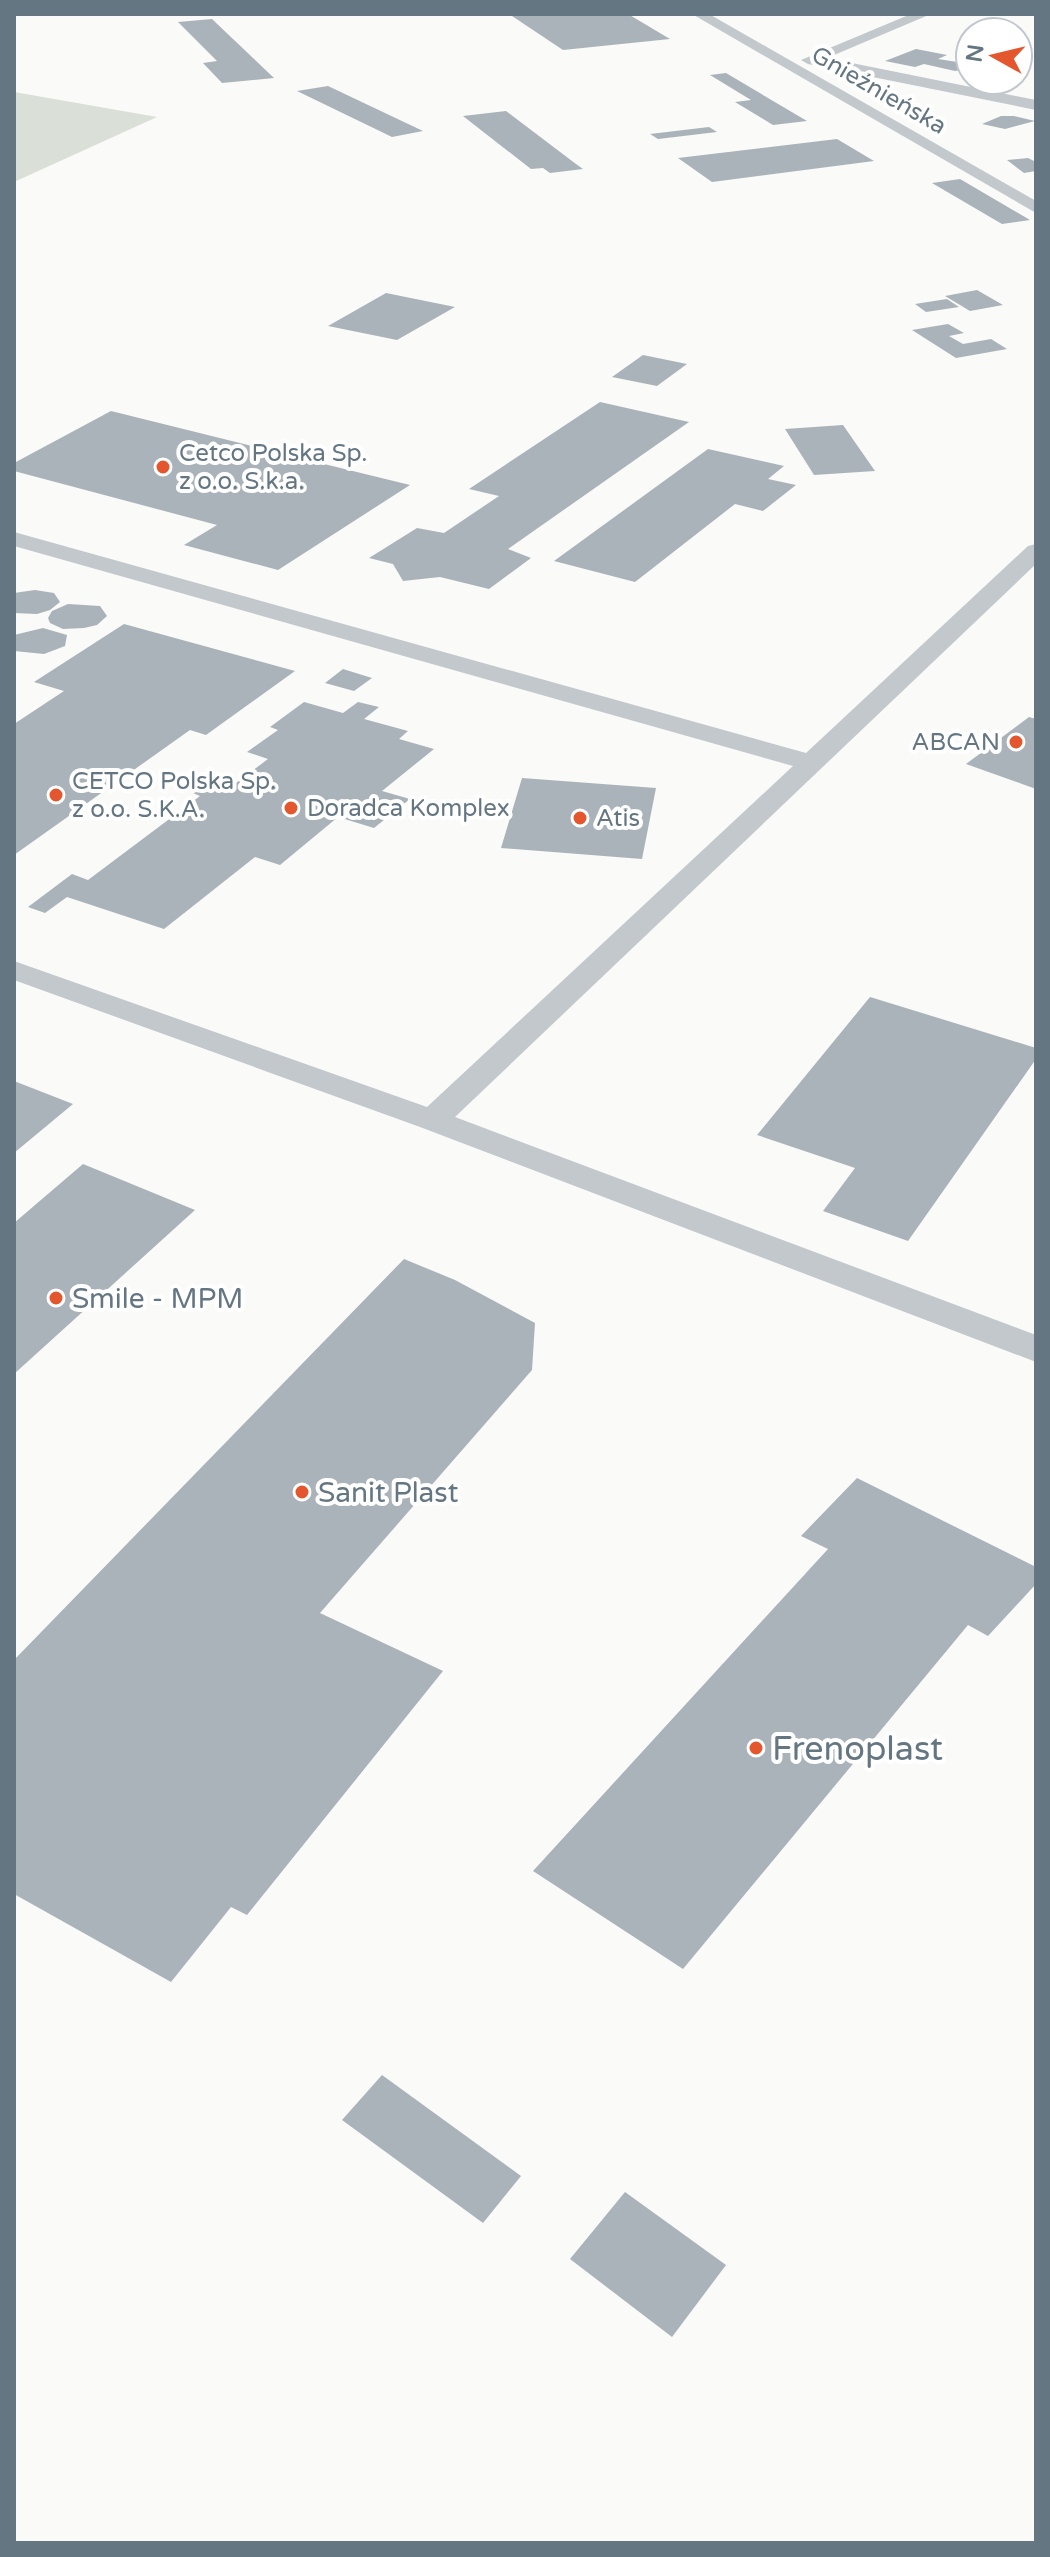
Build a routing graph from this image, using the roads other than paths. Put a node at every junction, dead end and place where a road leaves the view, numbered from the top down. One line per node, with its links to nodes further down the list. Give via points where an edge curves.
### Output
1 (699, 14): 4 (street, Gnieźnieńska)
2 (924, 14): 3 (street)
3 (810, 59): 4 (street); 5 (street)
4 (782, 62): 6 (street, Gnieźnieńska)
5 (1036, 105)
6 (1036, 208)
7 (14, 539): 9 (street)
8 (1036, 551): 9 (street)
9 (810, 762): 11 (street)
10 (14, 970): 11 (street)
11 (432, 1120): 12 (street)
12 (1036, 1349)

